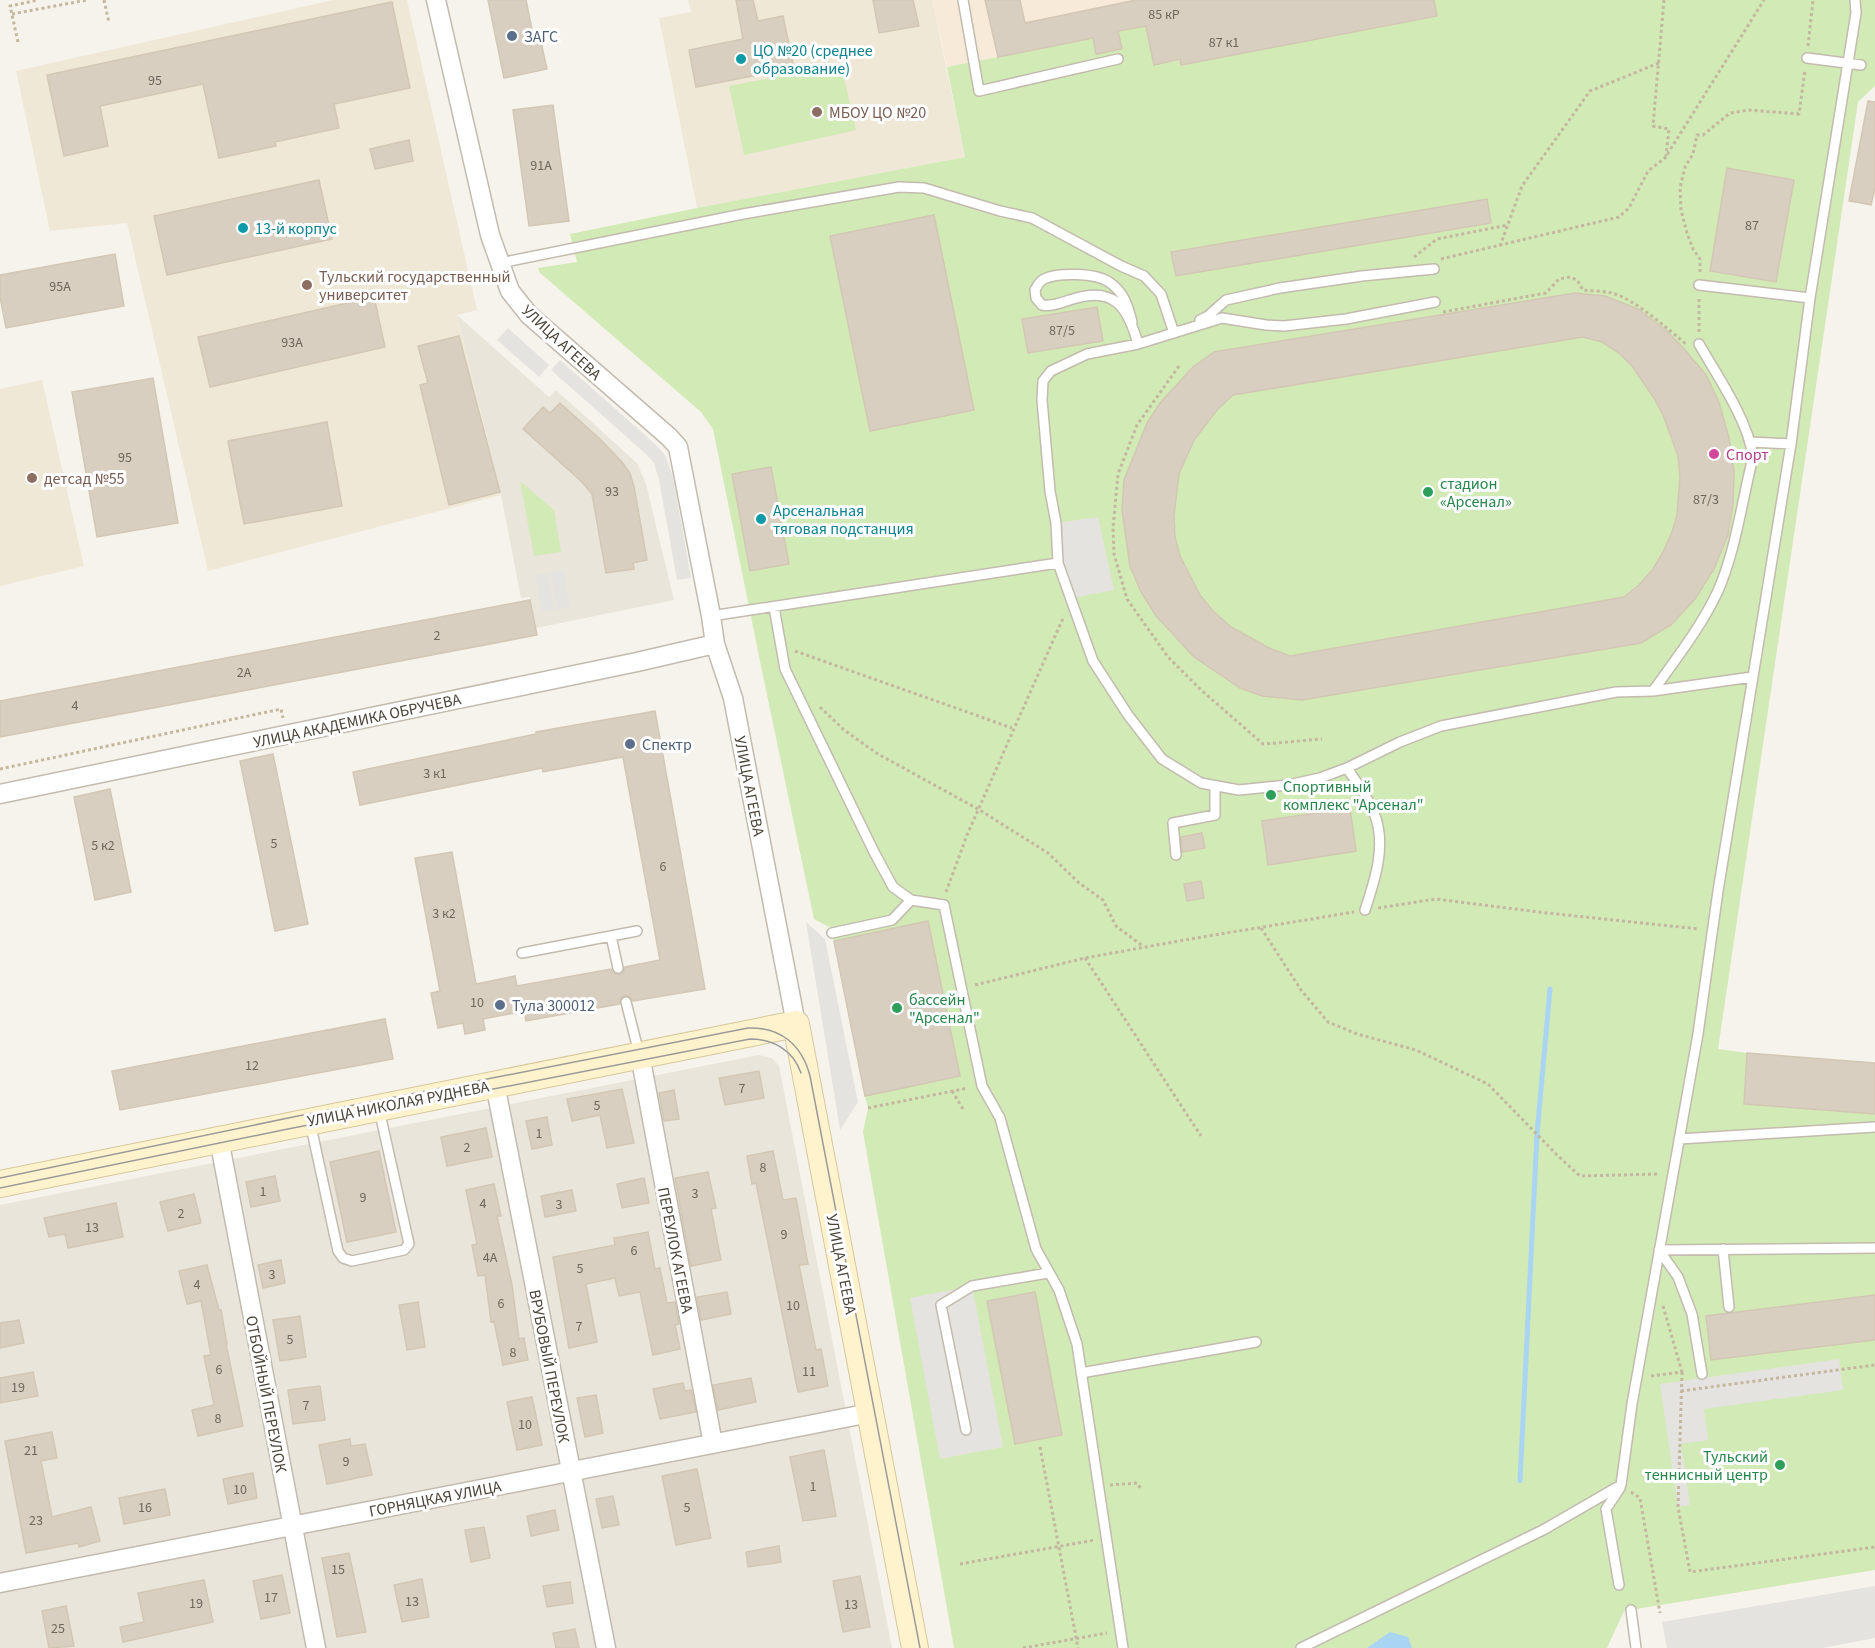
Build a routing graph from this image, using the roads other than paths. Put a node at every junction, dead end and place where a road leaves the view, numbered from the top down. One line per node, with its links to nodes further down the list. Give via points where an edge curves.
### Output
1 (436, 0): 8 (street, УЛИЦА АГЕЕВА, via 490,235)
2 (963, 0): 5 (lane, via 979,91)
3 (1855, 0): 6 (lane)
4 (1807, 58): 6 (lane)
5 (1118, 59)
6 (1848, 64): 7 (lane); 11 (lane)
7 (1861, 65)
8 (500, 263): 14 (lane, via 899,186 924,188 1032,218 1144,276 1161,294); 21 (street, УЛИЦА АГЕЕВА, via 510,291 529,315 678,447)
9 (1434, 269): 14 (lane, via 1280,288 1226,300 1208,316)
10 (1699, 285): 11 (lane)
11 (1810, 298): 18 (lane)
12 (1435, 302): 14 (lane, via 1284,326 1222,318)
13 (1132, 322): 13 (lane, via 1126,301 1108,280 1090,275 1053,276 1035,290 1042,305 1049,306 1099,294 1112,297); 15 (lane)
14 (1174, 333): 15 (lane)
15 (1138, 344): 19 (lane, via 1087,354 1051,371 1043,381)
16 (1699, 344): 17 (lane)
17 (1751, 442): 18 (lane); 24 (lane, via 1753,457 1718,591 1695,632)
18 (1791, 444): 23 (lane)
19 (1059, 563): 20 (lane); 26 (lane, via 1093,661 1128,716 1162,759 1201,783)
20 (774, 607): 21 (lane); 29 (lane, via 785,669 893,887)
21 (711, 616): 22 (street, УЛИЦА АГЕЕВА)
22 (715, 644): 27 (street, УЛИЦА АКАДЕМИКА ОБРУЧЕВА); 37 (street, УЛИЦА АГЕЕВА, via 733,698)
23 (1752, 677): 24 (lane); 43 (lane)
24 (1653, 691): 25 (lane, via 1616,692 1440,726)
25 (1347, 768): 26 (lane, via 1288,785 1239,790); 30 (lane, via 1374,813 1381,841)
26 (1215, 786): 28 (lane, via 1215,815 1173,823)
27 (0, 794)
28 (1176, 855)
29 (911, 900): 32 (lane, via 892,920); 49 (lane, via 944,905 982,1086 1000,1118 1036,1249)
30 (1365, 910)
31 (638, 931): 33 (lane)
32 (832, 933)
33 (611, 936): 34 (lane); 35 (lane)
34 (522, 953)
35 (618, 968)
36 (627, 1002): 38 (lane)
37 (796, 1024): 38 (street, УЛИЦА НИКОЛАЯ РУДНЕВА); 54 (street, УЛИЦА АГЕЕВА)
38 (640, 1055): 39 (street, УЛИЦА НИКОЛАЯ РУДНЕВА); 56 (street, ПЕРЕУЛОК АГЕЕВА)
39 (495, 1084): 40 (street, УЛИЦА НИКОЛАЯ РУДНЕВА); 57 (street, ВРУБОВЫЙ ПЕРЕУЛОК)
40 (378, 1107): 44 (street, УЛИЦА НИКОЛАЯ РУДНЕВА); 44 (lane, via 409,1242 404,1250 352,1261 340,1255)
41 (1875, 1127): 43 (lane)
42 (219, 1139): 44 (street, УЛИЦА НИКОЛАЯ РУДНЕВА); 45 (street, УЛИЦА НИКОЛАЯ РУДНЕВА); 59 (street, ОТБОЙНЫЙ ПЕРЕУЛОК)
43 (1679, 1139): 48 (lane)
44 (314, 1140)
45 (0, 1184)
46 (1875, 1248): 47 (lane)
47 (1723, 1249): 48 (lane); 50 (lane)
48 (1659, 1250): 53 (lane, via 1678,1277 1692,1314); 58 (lane)
49 (1048, 1273): 52 (lane, via 1059,1290 1077,1344); 55 (lane, via 972,1286 941,1305)
50 (1730, 1307)
51 (1256, 1342): 52 (lane)
52 (1081, 1373): 66 (lane)
53 (1702, 1374)
54 (870, 1413): 56 (street, ГОРНЯЦКАЯ УЛИЦА); 65 (street, УЛИЦА АГЕЕВА)
55 (966, 1430)
56 (713, 1444): 57 (street, ГОРНЯЦКАЯ УЛИЦА)
57 (571, 1472): 59 (street, ГОРНЯЦКАЯ УЛИЦА); 64 (street, ВРУБОВЫЙ ПЕРЕУЛОК)
58 (1621, 1485): 61 (lane, via 1606,1509); 67 (lane, via 1543,1530)
59 (293, 1526): 60 (street, ГОРНЯЦКАЯ УЛИЦА); 63 (street, ОТБОЙНЫЙ ПЕРЕУЛОК)
60 (0, 1583)
61 (1619, 1585)
62 (1630, 1610): 68 (lane)
63 (316, 1648)
64 (606, 1648)
65 (915, 1648)
66 (1123, 1648)
67 (1301, 1648)
68 (1636, 1648)

